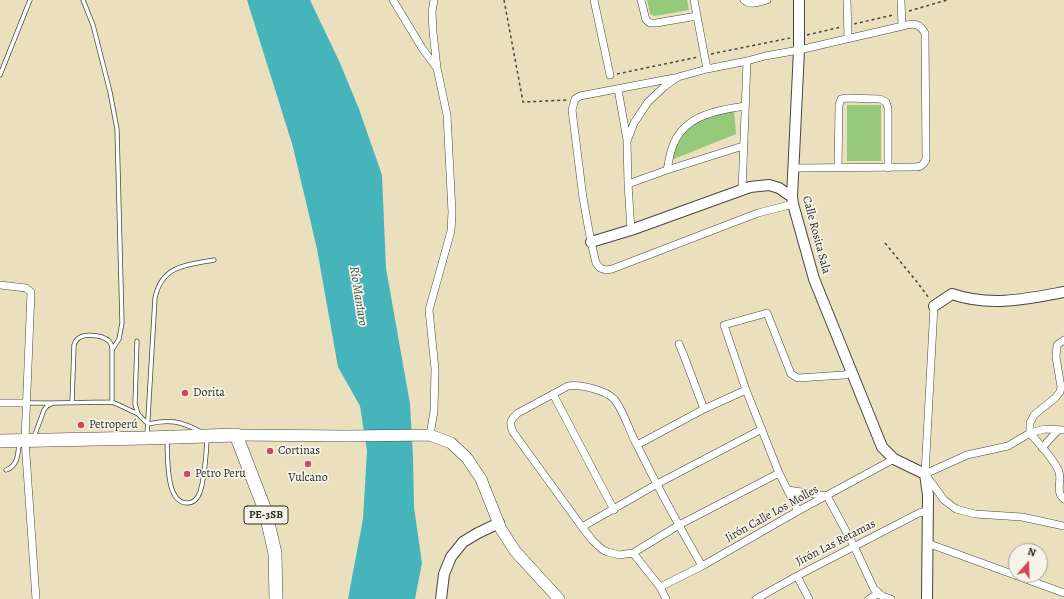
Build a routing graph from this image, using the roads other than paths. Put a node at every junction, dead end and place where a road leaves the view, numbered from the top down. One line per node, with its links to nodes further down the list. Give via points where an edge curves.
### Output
1 (30, 0): 20 (lane)
2 (83, 0): 43 (lane, via 93,25 117,129 122,323 119,339)
3 (393, 0): 18 (street)
4 (434, 0): 18 (street, via 432,12)
5 (594, 0): 21 (street)
6 (641, 0): 13 (street, via 646,20 650,23)
7 (694, 0): 13 (street)
8 (744, 0): 9 (street, via 751,4)
9 (767, 0)
10 (798, 0): 16 (street, Calle Rosita Sala)
11 (847, 0): 15 (street)
12 (901, 0): 14 (street)
13 (697, 16): 19 (street)
14 (902, 26): 15 (street); 29 (street, via 919,25 926,33 926,160 921,167)
15 (848, 38): 16 (street)
16 (799, 50): 17 (street); 27 (street, Calle Rosita Sala)
17 (747, 61): 19 (street); 24 (street)
18 (437, 68): 58 (street, via 447,115 452,212 451,232 429,310 435,368 434,411)
19 (707, 69): 22 (street)
20 (0, 75)
21 (610, 76)
22 (678, 77): 23 (street); 25 (street, via 648,102 634,123)
23 (618, 89): 25 (street); 35 (street, via 580,96 575,99 572,110)
24 (745, 106): 26 (street); 30 (street, via 703,116 682,130 673,143)
25 (627, 140): 31 (street)
26 (743, 146): 30 (street); 32 (street)
27 (794, 168): 28 (street); 33 (street, Calle Rosita Sala)
28 (838, 168): 29 (street); 29 (street, via 839,104 841,99 847,98 880,99 886,102)
29 (888, 168)
30 (667, 170): 31 (street)
31 (628, 184): 34 (street)
32 (742, 191): 33 (street, via 750,187 769,185 779,188); 34 (street)
33 (792, 201): 35 (street, via 612,269 600,268 596,263); 44 (street, Calle Rosita Sala, via 814,279)
34 (631, 230): 35 (street)
35 (591, 242)
36 (214, 260): 54 (lane, via 180,266 164,278 158,287 155,298)
37 (0, 285): 49 (street, via 26,288 31,292)
38 (1064, 292): 39 (street, via 1009,301 978,301 952,294)
39 (934, 306): 70 (street)
40 (1064, 340): 57 (street, via 1057,345 1056,358 1060,392 1034,415 1030,423)
41 (137, 341): 53 (lane, via 135,404)
42 (678, 344): 52 (street)
43 (112, 350): 47 (lane); 51 (lane, via 108,340 100,336 85,335 76,340)
44 (852, 373): 45 (street, via 798,378 791,374 767,313 724,325); 67 (street, Calle Rosita Sala, via 882,447)
45 (746, 390): 52 (street); 55 (street)
46 (553, 394): 65 (street, via 576,384 608,394 618,406); 75 (street); 81 (street, via 518,413 513,417 510,426)
47 (112, 402): 51 (lane); 53 (lane)
48 (0, 403): 49 (street)
49 (26, 403): 50 (lane); 63 (street)
50 (53, 403): 51 (lane); 63 (lane, via 44,410)
51 (72, 403)
52 (704, 409): 65 (street)
53 (138, 414): 54 (lane)
54 (148, 424): 60 (lane, via 165,421 180,423); 62 (lane)
55 (762, 429): 69 (street); 71 (street)
56 (1061, 430): 57 (street, via 1045,429); 66 (street)
57 (1030, 433): 66 (street); 70 (street, via 1008,446 967,455)
58 (426, 434): 59 (main road); 78 (main road, via 451,443 467,458 481,479)
59 (236, 435): 60 (highway); 91 (highway, PE-3SB, via 265,510 275,553)
60 (208, 436): 61 (highway); 61 (lane, via 203,482 197,499 192,503 181,502 172,491)
61 (167, 437): 62 (highway)
62 (147, 438): 63 (highway)
63 (26, 440): 64 (highway); 68 (lane, via 16,463); 90 (street)
64 (0, 441)
65 (637, 445): 71 (street)
66 (1042, 448): 74 (street, via 1060,474 1059,490 1060,496)
67 (894, 459): 70 (street); 73 (street, Jirón Calle Los Molles)
68 (6, 470)
69 (779, 473): 72 (street); 79 (street)
70 (925, 474): 77 (street); 80 (street, via 944,500 956,509 975,514 1022,517)
71 (657, 484): 75 (street); 79 (street)
72 (788, 490): 73 (street); 76 (street)
73 (827, 496): 76 (street, Jirón Calle Los Molles); 83 (street)
74 (1064, 499)
75 (614, 510): 81 (street)
76 (798, 511): 85 (street, Jirón Calle Los Molles)
77 (927, 511): 82 (street); 83 (street, Jirón Las Retamas)
78 (499, 523): 92 (street, via 463,542 451,556 444,574); 93 (main road, via 515,551)
79 (679, 526): 84 (street); 85 (street)
80 (1064, 526)
81 (582, 527): 84 (street, via 603,550 619,555)
82 (927, 543): 89 (street); 99 (street)
83 (854, 546): 86 (street, Jirón Las Retamas); 88 (street, via 874,589)
84 (633, 552): 87 (street)
85 (702, 566): 87 (street, Jirón Calle Los Molles)
86 (797, 576): 95 (street, Jirón Las Retamas); 96 (street)
87 (660, 587): 94 (street)
88 (879, 593): 97 (street); 98 (street)
89 (1064, 594)
90 (36, 599)
91 (276, 599)
92 (441, 599)
93 (560, 599)
94 (666, 599)
95 (756, 599)
96 (809, 599)
97 (869, 599)
98 (891, 599)
99 (927, 599)

